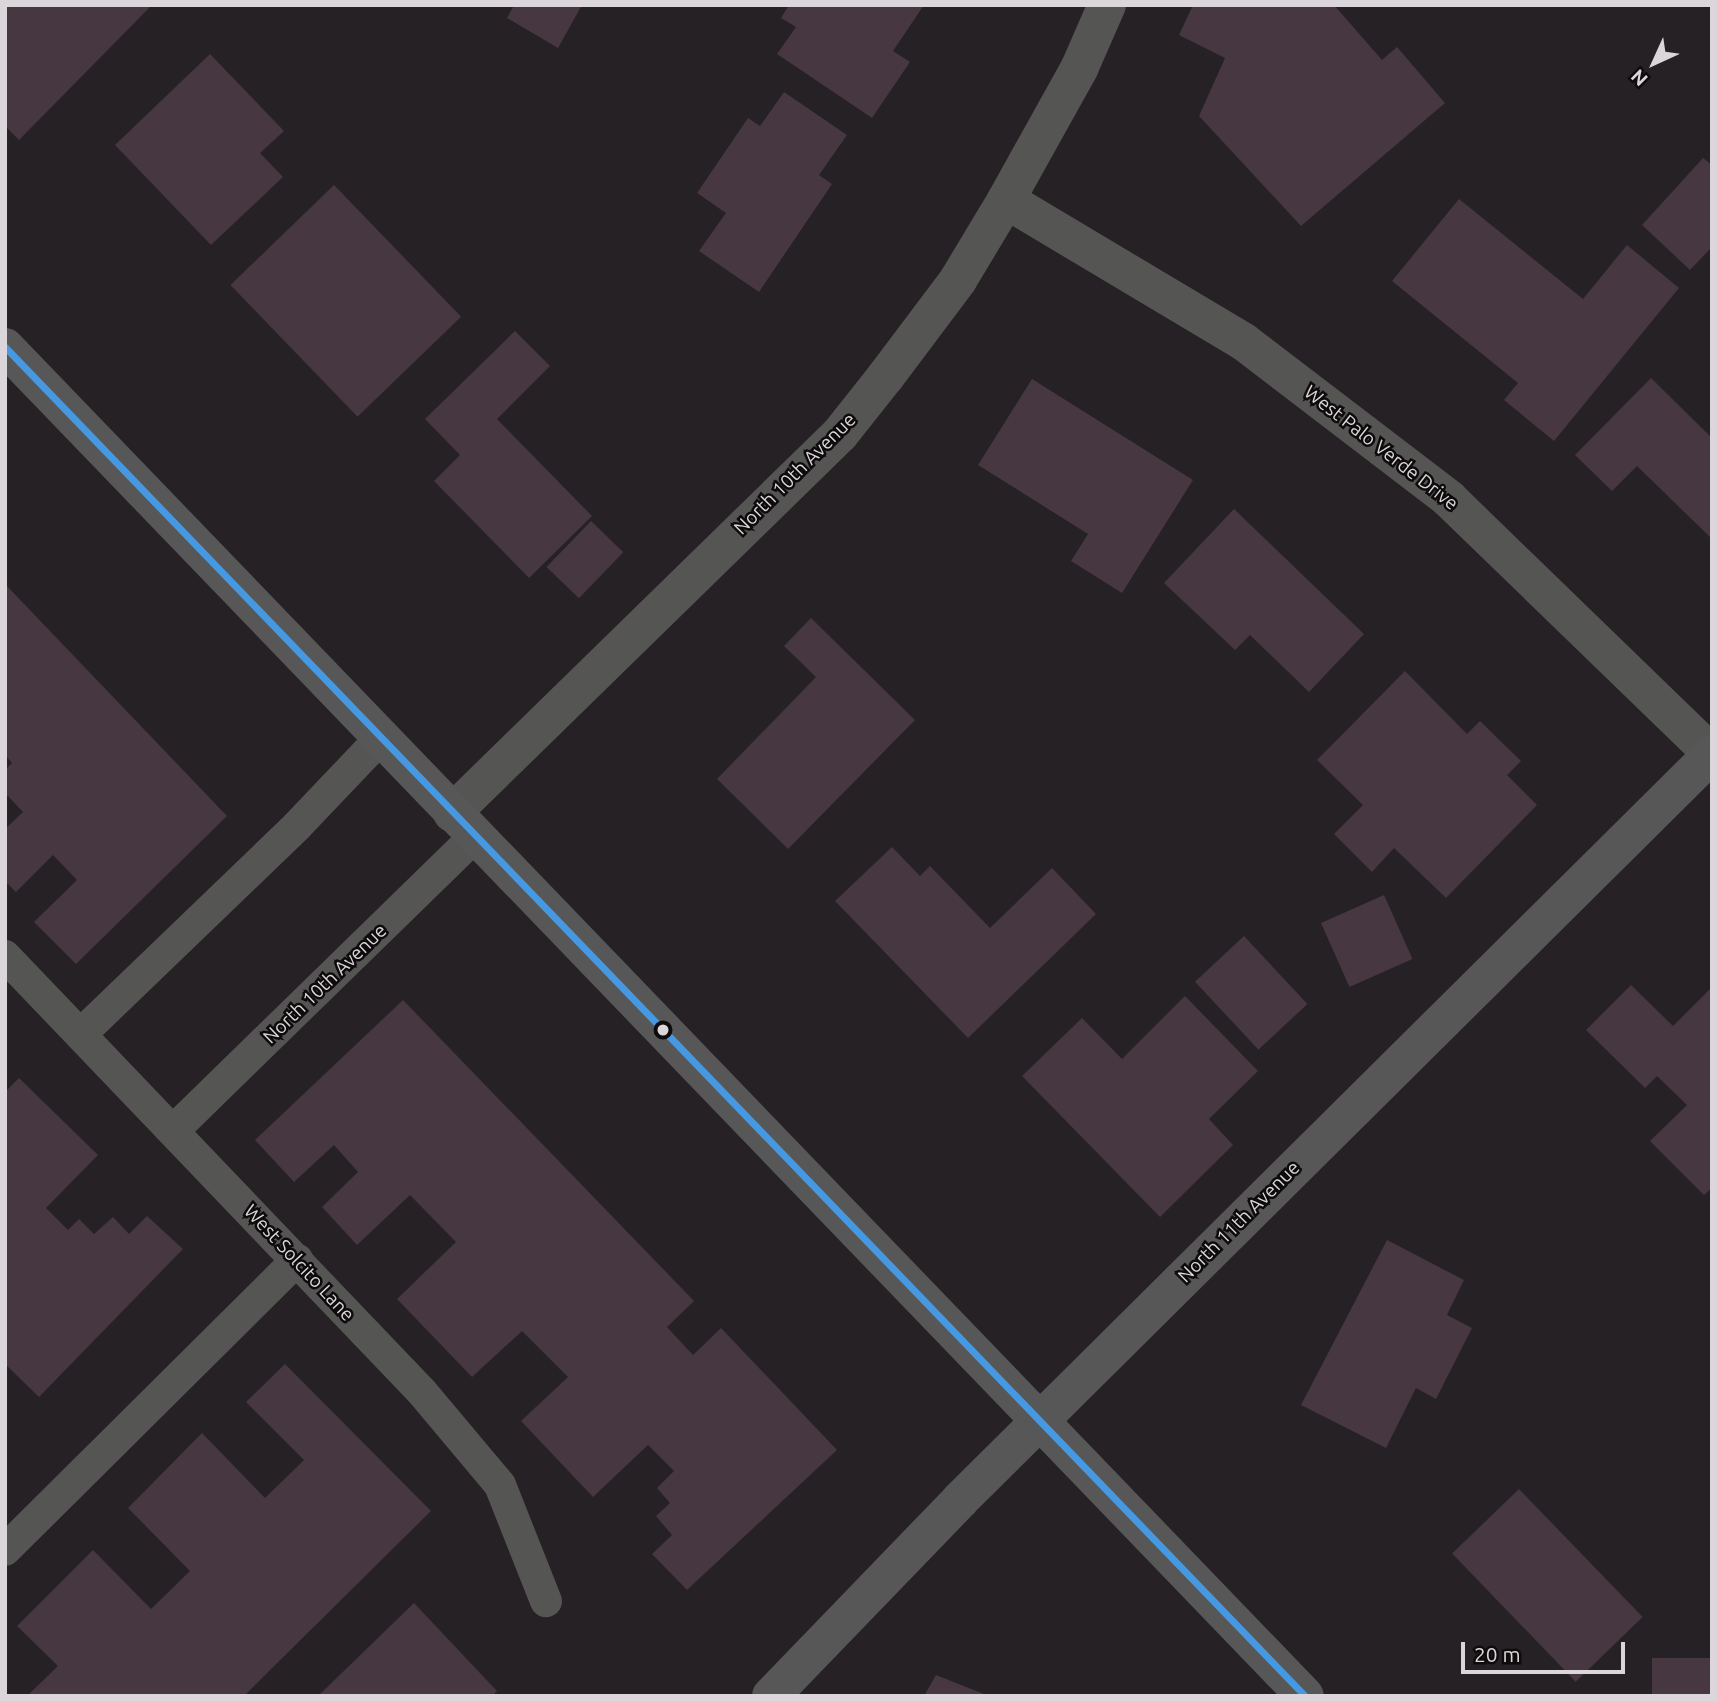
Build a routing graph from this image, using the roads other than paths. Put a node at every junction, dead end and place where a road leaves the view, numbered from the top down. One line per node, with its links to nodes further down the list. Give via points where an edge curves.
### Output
1 (1107, 5): 2 (street, North 10th Avenue, via 1079,69)
2 (1006, 200): 5 (street, West Palo Verde Drive, via 1244,342 1449,499); 6 (street, North 10th Avenue, via 958,280 840,434 523,738)
3 (5, 348): 4 (main road)
4 (379, 740): 6 (main road); 8 (lane, via 297,826)
5 (1712, 754): 11 (main road, North 11th Avenue)
6 (463, 825): 9 (lane, North 10th Avenue); 11 (main road)
7 (5, 956): 8 (lane, West Solcito Lane)
8 (81, 1034): 9 (lane, West Solcito Lane)
9 (174, 1130): 10 (lane, West Solcito Lane)
10 (297, 1261): 12 (lane); 13 (lane, West Solcito Lane, via 422,1392 500,1485)
11 (1040, 1422): 14 (main road, North 11th Avenue); 15 (main road)
12 (5, 1550)
13 (546, 1601)
14 (771, 1696)
15 (1305, 1696)

